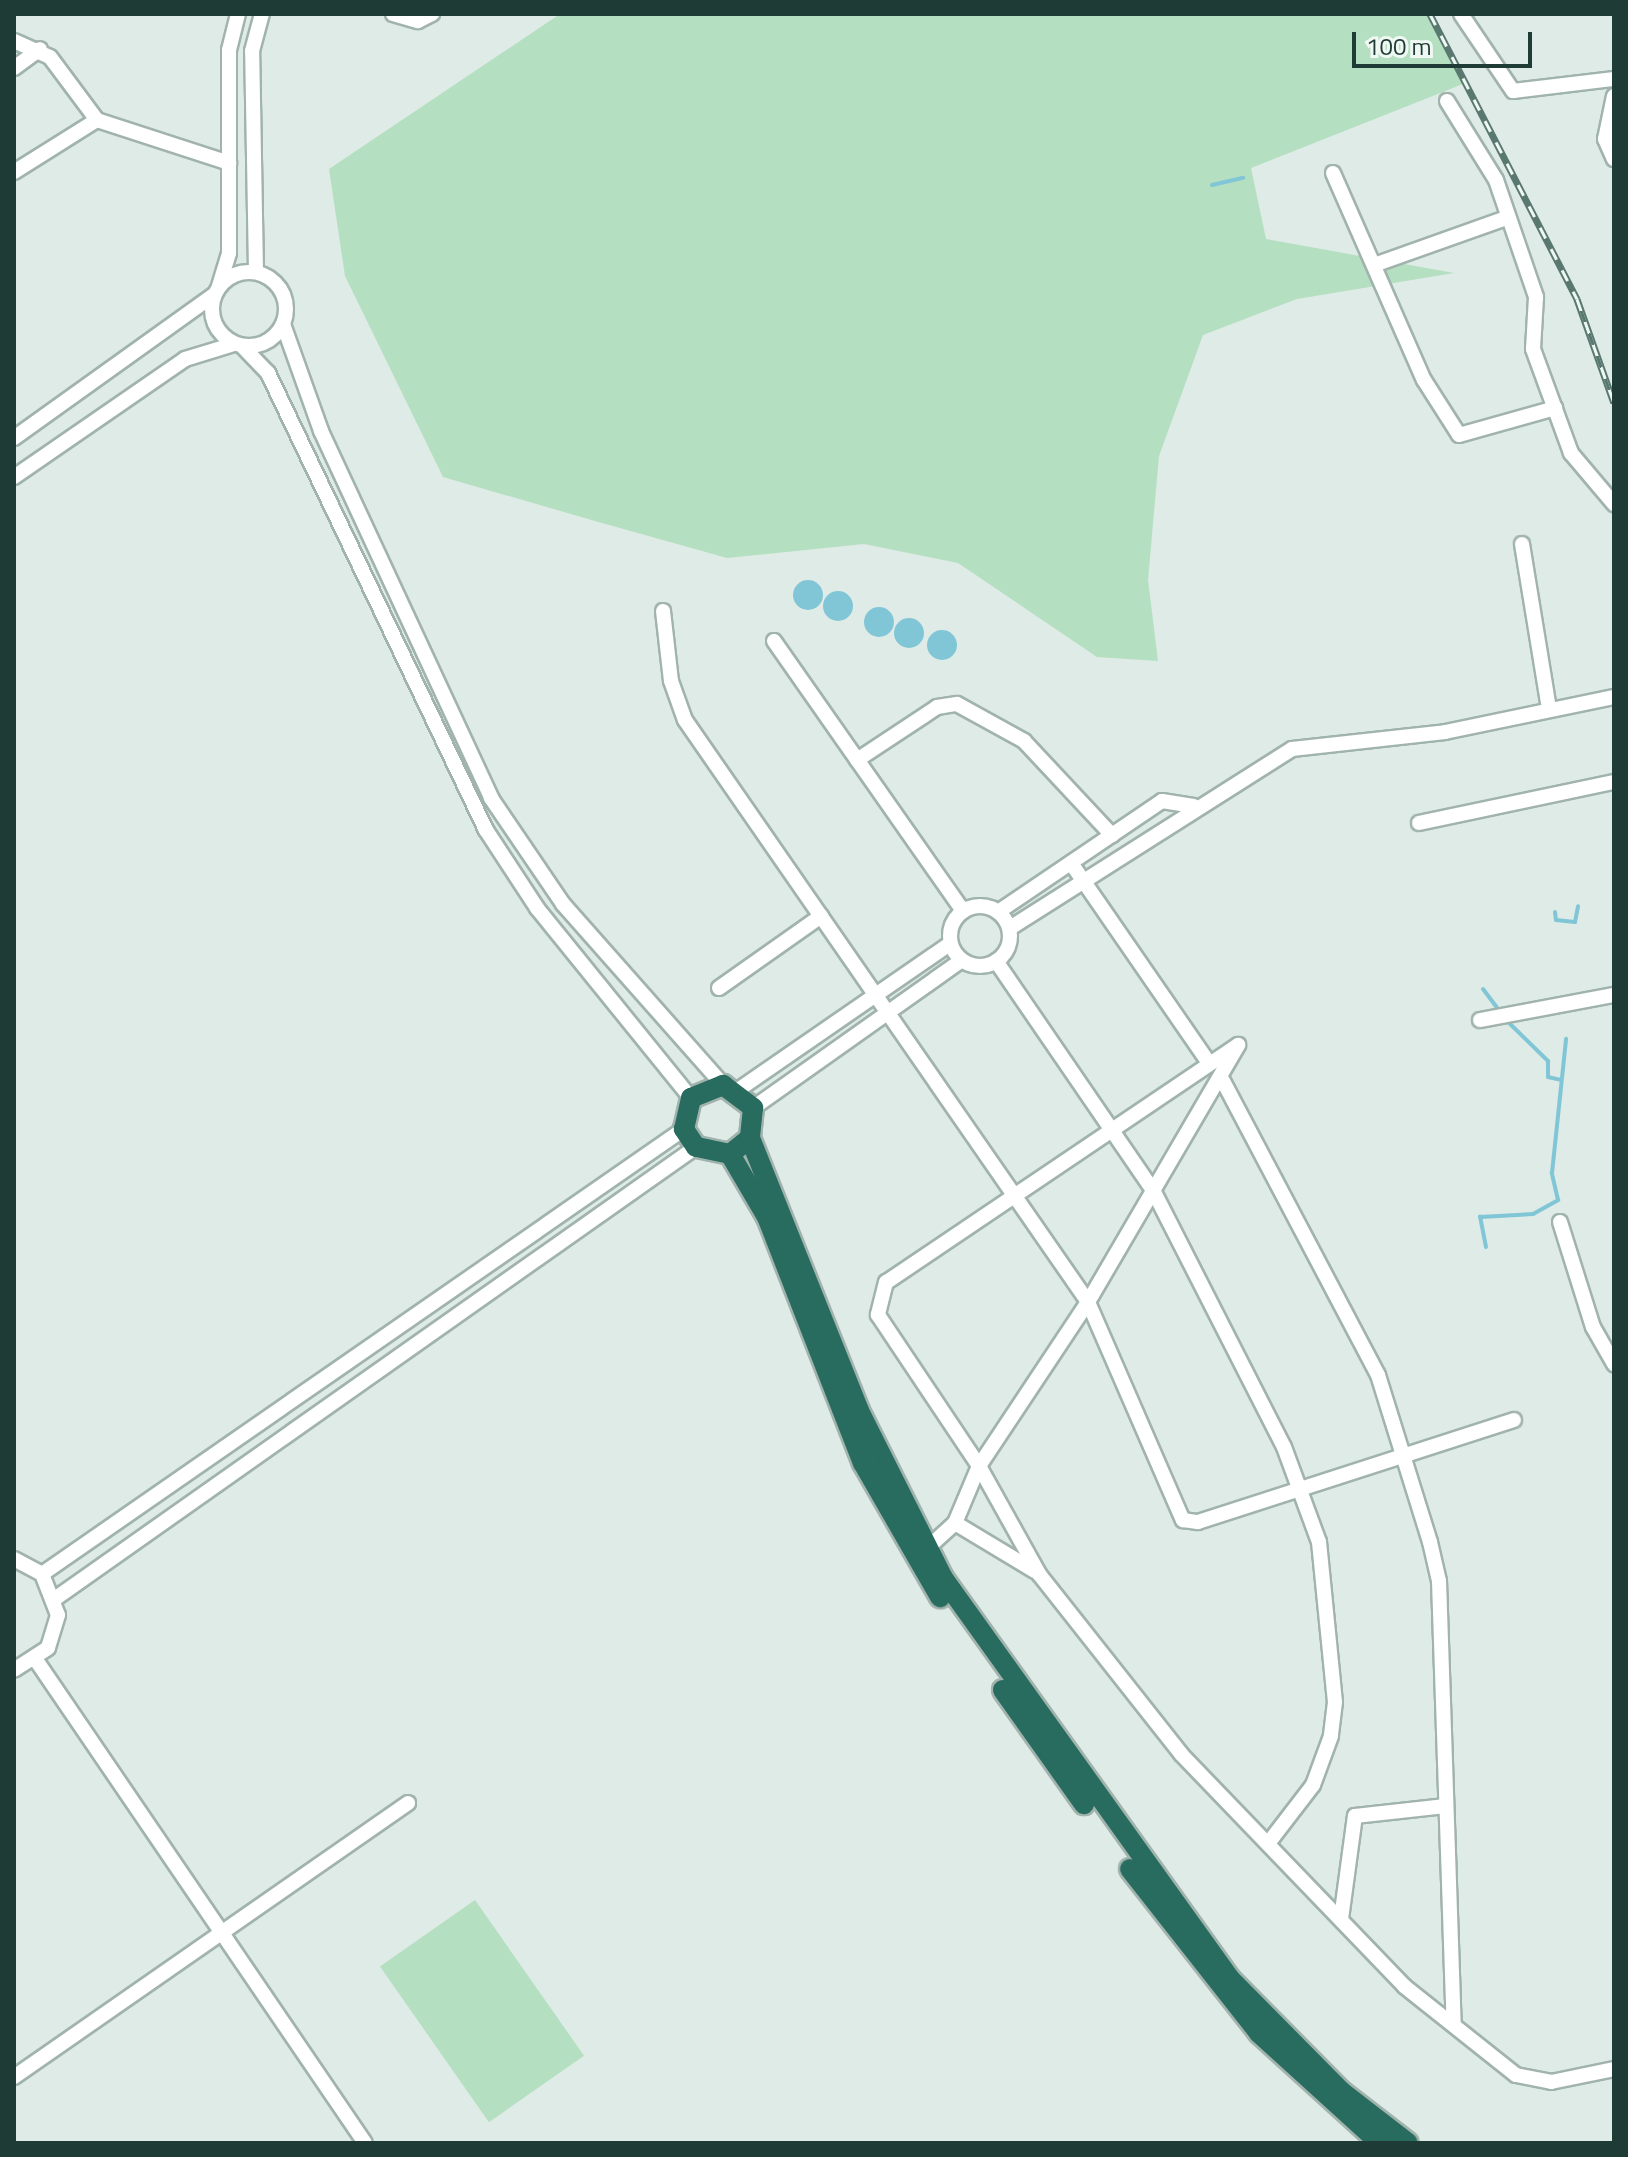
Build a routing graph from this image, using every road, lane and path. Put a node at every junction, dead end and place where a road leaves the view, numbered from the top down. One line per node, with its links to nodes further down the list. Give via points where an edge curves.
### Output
1 (238, 14): 8 (street)
2 (262, 14): 9 (street)
3 (393, 14): 4 (street, via 418,21)
4 (432, 14)
5 (1461, 14): 11 (street, via 1513,91)
6 (14, 41): 7 (street)
7 (40, 49): 10 (street); 14 (street)
8 (229, 50): 9 (street); 16 (street)
9 (252, 51): 21 (street)
10 (14, 68)
11 (1614, 79)
12 (1614, 96): 15 (street, via 1605,139)
13 (1447, 101): 19 (street, via 1488,162)
14 (97, 120): 16 (street); 17 (street)
15 (1614, 159)
16 (229, 163): 22 (street, via 229,253)
17 (14, 172)
18 (1333, 173): 20 (street)
19 (1506, 218): 20 (street); 25 (street, via 1536,297 1530,333)
20 (1374, 265): 25 (street, via 1424,380 1459,435)
21 (256, 272): 22 (street, via 236,273); 23 (street, via 282,291)
22 (216, 290): 24 (street, via 212,318); 26 (street)
23 (283, 324): 24 (street, via 267,342); 55 (street, via 321,431 491,798 563,904)
24 (238, 345): 27 (street, via 185,359); 56 (street, via 268,373 486,830 537,908)
25 (1555, 408): 28 (street, via 1571,453)
26 (14, 438)
27 (14, 477)
28 (1614, 504)
29 (1522, 544): 33 (street)
30 (663, 611): 43 (street, via 671,681 685,720)
31 (774, 641): 34 (street)
32 (1614, 697): 33 (street)
33 (1549, 709): 36 (street, via 1445,732 1292,749)
34 (857, 760): 38 (street, via 937,707 957,704 1024,741); 41 (street)
35 (1614, 782): 37 (street)
36 (1194, 806): 38 (street, via 1162,801); 40 (street)
37 (1419, 823)
38 (1112, 835): 39 (street)
39 (1071, 863): 40 (street); 42 (street)
40 (1083, 879): 44 (street); 53 (street)
41 (963, 911): 42 (street, via 981,906); 45 (street, via 951,926)
42 (998, 912): 44 (street)
43 (821, 916): 48 (street); 49 (street)
44 (1010, 928): 47 (street)
45 (950, 944): 46 (street); 49 (street)
46 (961, 961): 47 (street); 51 (street)
47 (996, 961): 58 (street)
48 (719, 988)
49 (877, 994): 51 (street); 55 (street)
50 (1614, 995): 52 (street)
51 (890, 1012): 57 (street); 64 (street)
52 (1480, 1020)
53 (1207, 1060): 54 (street, via 1238,1045); 58 (street)
54 (1223, 1081): 63 (street); 69 (street, via 1363,1342)
55 (730, 1087): 56 (highway); 57 (highway)
56 (691, 1098): 59 (highway)
57 (753, 1108): 60 (highway)
58 (1114, 1124): 63 (street); 64 (street)
59 (684, 1129): 61 (highway); 75 (street)
60 (750, 1138): 62 (highway); 73 (highway)
61 (696, 1147): 62 (highway); 77 (street)
62 (730, 1154): 73 (highway, via 767,1217 863,1463)
63 (1153, 1190): 66 (street); 71 (street)
64 (1013, 1195): 66 (street); 70 (street, via 886,1282 876,1301 878,1315)
65 (1560, 1222): 67 (street, via 1593,1327)
66 (1088, 1302): 70 (street); 71 (street, via 1183,1520 1198,1522)
67 (1614, 1364)
68 (1514, 1420): 69 (street)
69 (1406, 1454): 71 (street); 81 (street, via 1439,1581)
70 (979, 1466): 72 (street); 76 (street)
71 (1301, 1486): 82 (street, via 1326,1577 1335,1702 1313,1785)
72 (955, 1523): 73 (street); 76 (street)
73 (921, 1554): 83 (highway)
74 (14, 1559): 75 (street)
75 (42, 1574): 77 (street)
76 (1039, 1574): 82 (street, via 1181,1754)
77 (56, 1598): 78 (street, via 56,1632)
78 (36, 1660): 79 (street); 85 (street)
79 (14, 1670)
80 (408, 1803): 85 (street)
81 (1445, 1806): 84 (street, via 1355,1816); 86 (street)
82 (1270, 1841): 84 (street)
83 (1171, 1914): 89 (highway, via 1259,2033); 91 (highway, via 1256,2010 1342,2092)
84 (1341, 1919): 86 (street, via 1404,1986)
85 (220, 1931): 88 (street); 90 (street)
86 (1454, 2024): 87 (street, via 1527,2080)
87 (1614, 2069)
88 (14, 2077)
89 (1370, 2140)
90 (365, 2143)
91 (1408, 2143)

